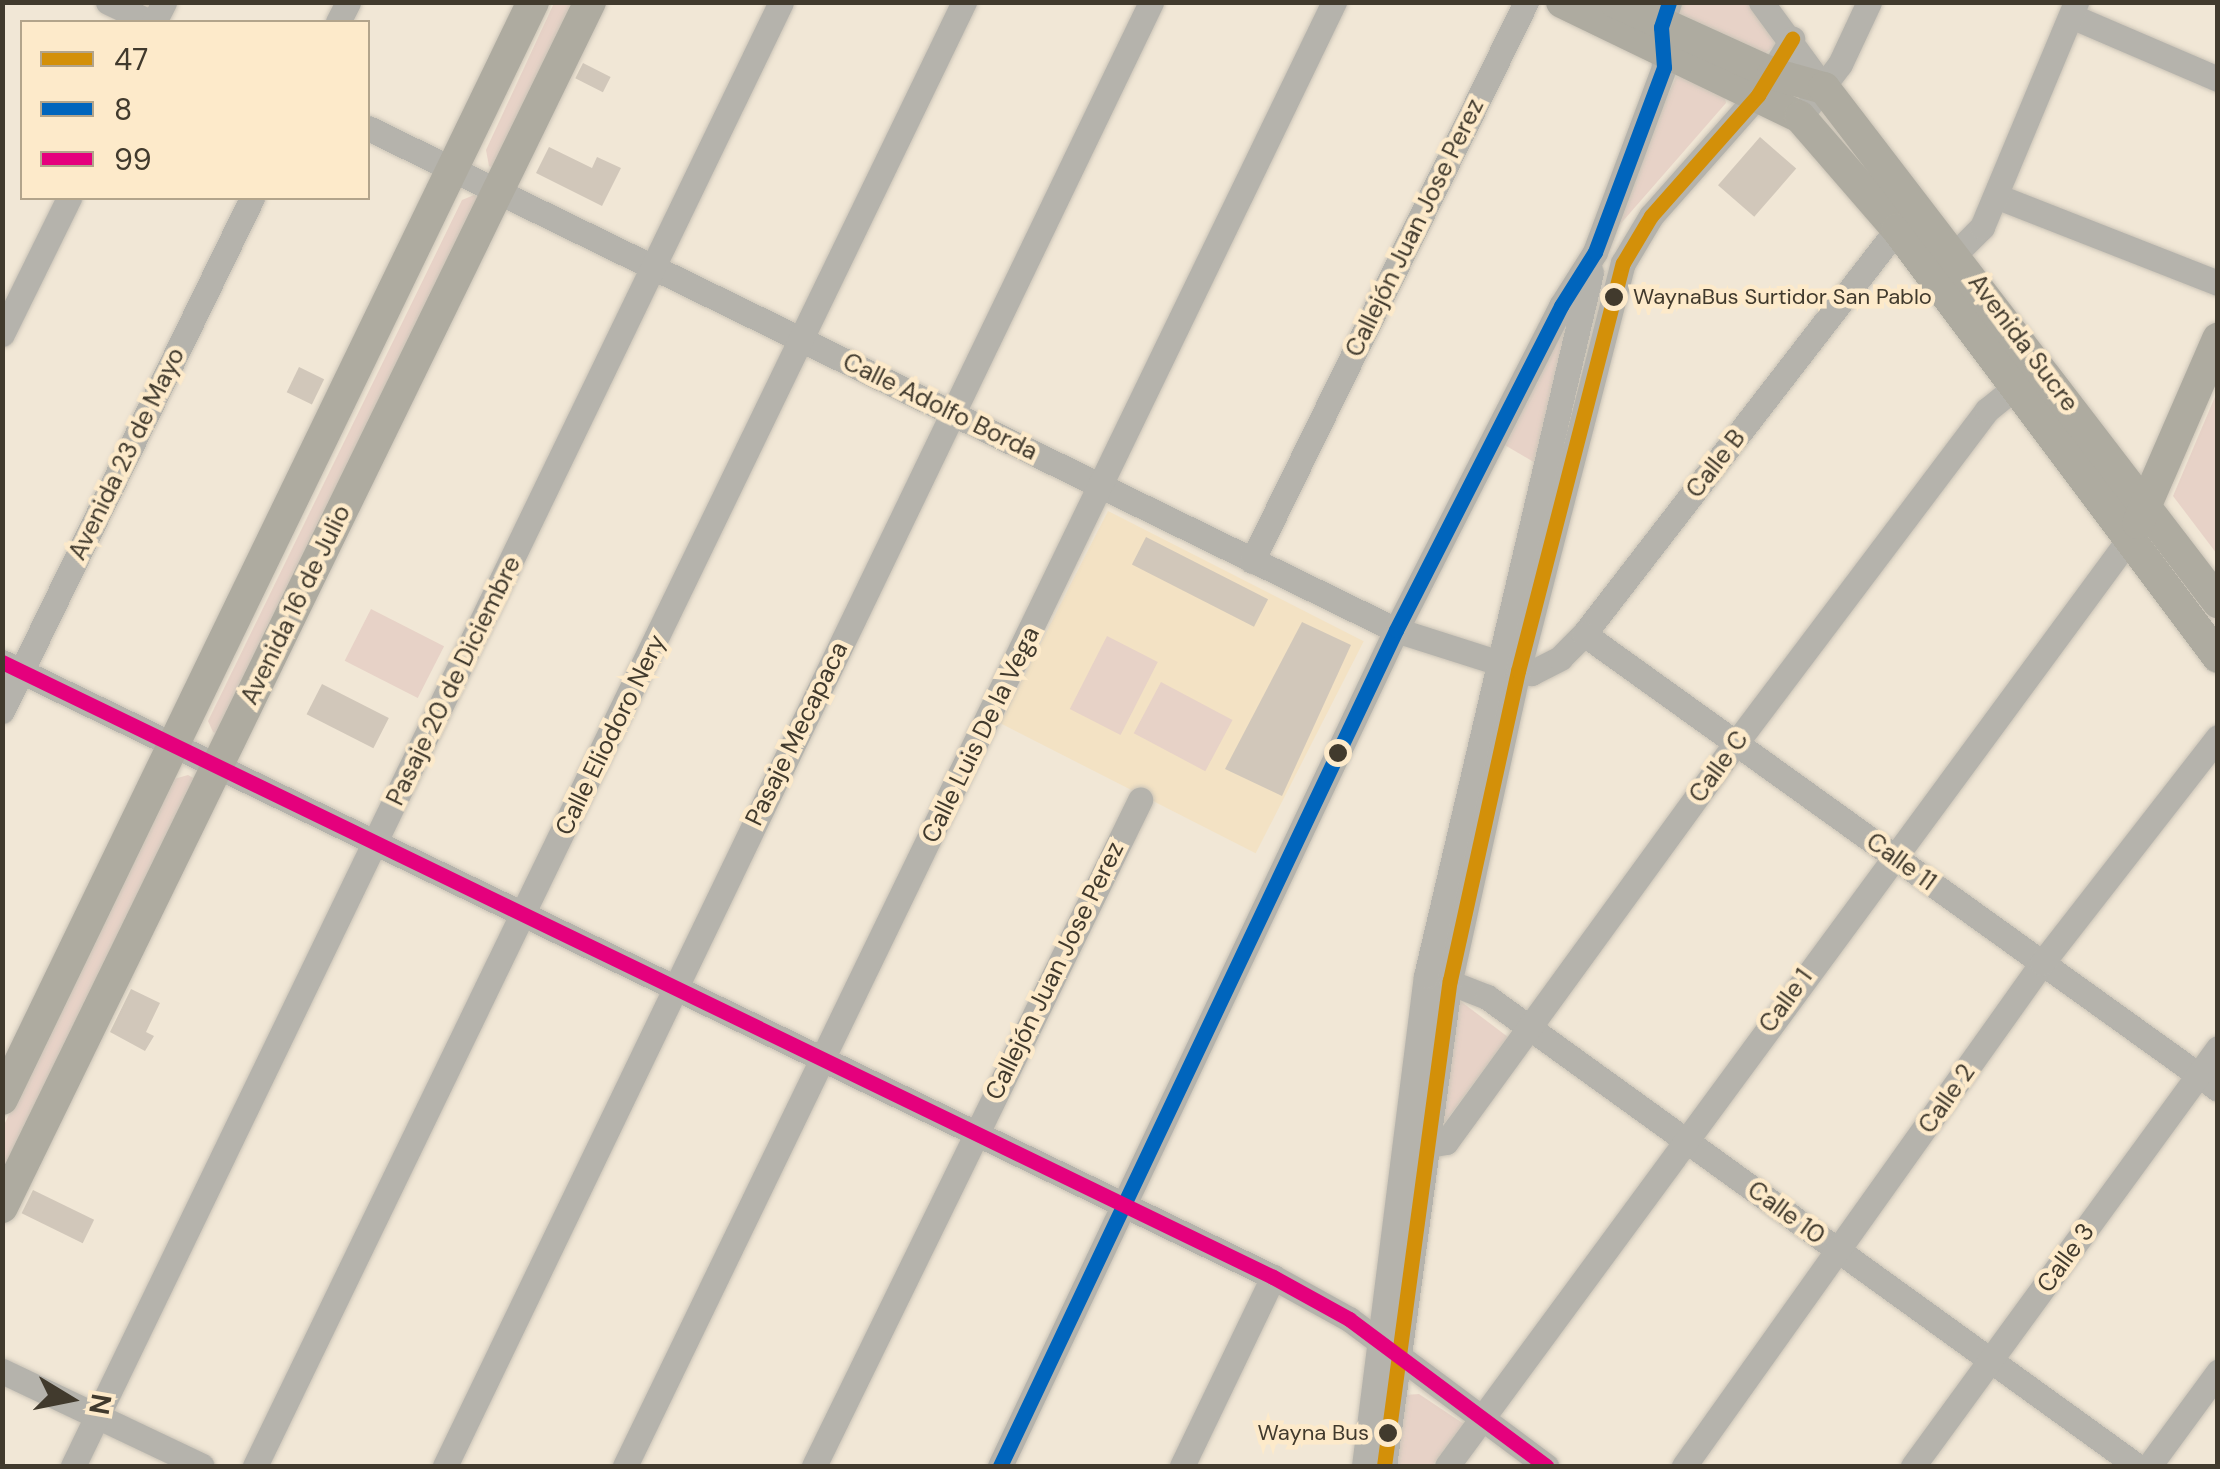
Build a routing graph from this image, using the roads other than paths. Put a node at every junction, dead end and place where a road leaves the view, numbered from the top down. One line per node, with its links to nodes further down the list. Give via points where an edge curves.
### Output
1 (108, 2): 14 (street)
2 (534, 2): 21 (main road, Avenida 16 de Julio)
3 (590, 2): 22 (main road, Avenida 16 de Julio)
4 (782, 2): 30 (street, Pasaje 20 de Diciembre)
5 (964, 2): 33 (street, Calle Eliodoro Nery)
6 (1151, 2): 36 (street, Pasaje Mecapaca)
7 (1334, 2): 37 (street, Calle Luis De la Vega)
8 (1526, 2): 40 (street, Callejón Juan Jose Perez)
9 (1562, 2): 13 (main road)
10 (1761, 2): 15 (street)
11 (1868, 2): 18 (street)
12 (2074, 9): 16 (street); 23 (street)
13 (1644, 19): 17 (main road); 27 (street)
14 (148, 20)
15 (1792, 39): 17 (street); 18 (street)
16 (2218, 79)
17 (1765, 85): 18 (main road); 19 (main road); 29 (street, via 1651,216)
18 (1824, 88): 19 (street); 28 (main road, Avenida Sucre)
19 (1800, 117): 26 (main road, Avenida Sucre)
20 (370, 129): 21 (street, Calle Adolfo Borda)
21 (452, 170): 22 (street, Calle Adolfo Borda); 50 (main road, Avenida 16 de Julio)
22 (498, 192): 30 (street, Calle Adolfo Borda); 51 (main road, Avenida 16 de Julio)
23 (1996, 196): 28 (street, via 1982,227); 31 (street)
24 (68, 200): 32 (street)
25 (251, 200): 45 (street, Avenida 23 de Mayo)
26 (1897, 229): 35 (main road, Avenida Sucre); 43 (street, Calle B)
27 (1595, 252): 29 (street); 42 (street); 46 (street)
28 (1956, 253): 38 (main road, Avenida Sucre)
29 (1623, 263): 46 (street)
30 (656, 269): 33 (street, Calle Adolfo Borda); 53 (street, Pasaje 20 de Diciembre)
31 (2218, 283)
32 (2, 334)
33 (802, 340): 36 (street, Calle Adolfo Borda); 55 (street, Calle Eliodoro Nery)
34 (2218, 340): 38 (main road)
35 (2015, 387): 39 (main road, Avenida Sucre); 49 (street, Calle C, via 1988,410)
36 (955, 413): 37 (street, Calle Adolfo Borda); 58 (street, Pasaje Mecapaca)
37 (1103, 488): 40 (street, Calle Adolfo Borda); 61 (street, Calle Luis De la Vega)
38 (2147, 508): 39 (main road); 41 (main road, Avenida Sucre)
39 (2129, 539): 44 (main road, Avenida Sucre); 54 (street, Calle 1)
40 (1252, 560): 42 (street, Calle Adolfo Borda)
41 (2218, 602)
42 (1396, 630): 46 (street, Calle Adolfo Borda); 67 (street)
43 (1584, 634): 46 (street, Calle B, via 1544,669); 49 (street, Calle 11)
44 (2213, 642)
45 (12, 667): 47 (street, Avenida 23 de Mayo); 50 (street)
46 (1508, 668): 57 (street)
47 (2, 711)
48 (2218, 737): 56 (street, Calle 2)
49 (1736, 743): 54 (street, Calle 11); 59 (street, Calle C)
50 (174, 746): 51 (street); 63 (main road, Avenida 16 de Julio)
51 (217, 767): 53 (street); 68 (main road, Avenida 16 de Julio)
52 (1140, 800): 64 (street, Callejón Juan Jose Perez)
53 (376, 841): 55 (street); 75 (street, Pasaje 20 de Diciembre)
54 (1892, 855): 56 (street, Calle 11); 65 (street, Calle 1)
55 (525, 913): 58 (street); 79 (street, Calle Eliodoro Nery)
56 (2042, 964): 62 (street, Calle 11); 69 (street, Calle 2)
57 (1438, 978): 59 (street, Calle 10); 66 (street); 71 (street)
58 (672, 987): 61 (street); 80 (street, Pasaje Mecapaca)
59 (1530, 1028): 65 (street, Calle 10); 66 (street, Calle C, via 1446,1142)
60 (2218, 1048): 62 (street, Calle 3)
61 (821, 1058): 64 (street); 81 (street, Calle Luis De la Vega)
62 (2208, 1082): 72 (street, Calle 3)
63 (2, 1100)
64 (976, 1132): 67 (street); 82 (street, Callejón Juan Jose Perez)
65 (1686, 1140): 69 (street, Calle 10); 76 (street, Calle 1)
66 (1429, 1145): 71 (street)
67 (1125, 1204): 70 (street); 83 (street)
68 (2, 1208)
69 (1840, 1251): 72 (street, Calle 10); 89 (street, Calle 2)
70 (1273, 1277): 71 (street); 84 (street)
71 (1391, 1351): 76 (street); 85 (street); 86 (street)
72 (1992, 1360): 90 (street, Calle 3); 91 (street, Calle 10)
73 (2, 1371): 75 (street)
74 (2218, 1372): 92 (street)
75 (98, 1416): 77 (street, Pasaje 20 de Diciembre); 78 (street)
76 (1481, 1418): 87 (street, Calle 1); 88 (street)
77 (74, 1466)
78 (202, 1466)
79 (255, 1466)
80 (445, 1466)
81 (624, 1466)
82 (814, 1466)
83 (1000, 1466)
84 (1182, 1466)
85 (1364, 1466)
86 (1384, 1466)
87 (1447, 1466)
88 (1546, 1466)
89 (1684, 1466)
90 (1914, 1466)
91 (2137, 1466)
92 (2149, 1466)

